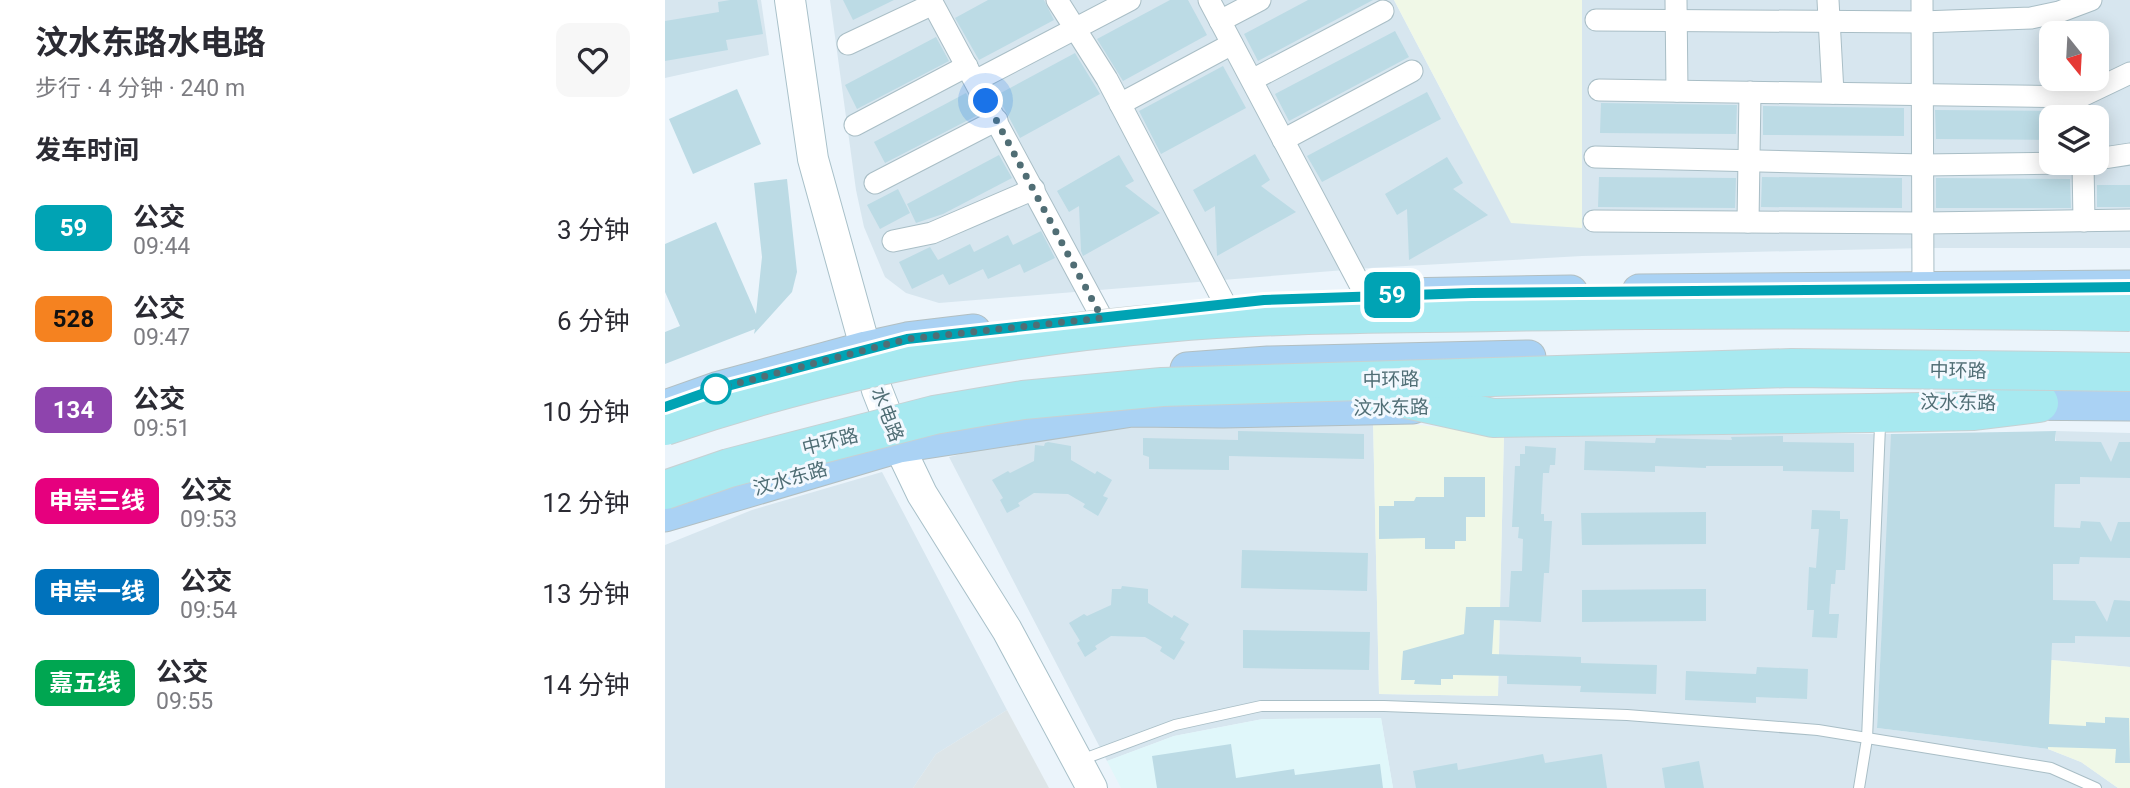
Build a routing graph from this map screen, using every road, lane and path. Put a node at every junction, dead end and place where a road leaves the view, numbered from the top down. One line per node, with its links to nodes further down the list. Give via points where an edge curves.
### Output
1 (790, 0): 60 (main road, 水电路, via 813,159)
2 (1057, 0): 16 (street)
3 (1130, 0): 16 (street)
4 (1209, 0): 13 (street)
5 (1261, 0): 13 (street)
6 (1828, 0): 14 (street)
7 (1922, 0): 15 (street)
8 (2091, 0): 15 (street, via 2031,18)
9 (932, 2): 17 (street); 21 (street)
10 (1675, 10): 12 (street); 14 (street); 24 (street)
11 (1383, 11): 22 (street)
12 (1596, 20)
13 (1220, 21): 18 (street)
14 (1829, 22): 15 (street); 26 (street)
15 (1922, 22): 27 (street)
16 (1076, 29): 21 (street); 28 (street)
17 (848, 44)
18 (1233, 44): 22 (street); 28 (street)
19 (1412, 71): 33 (street)
20 (2130, 73): 30 (street)
21 (971, 74): 31 (street); 32 (street)
22 (1252, 80): 33 (street)
23 (1599, 90): 24 (street)
24 (1677, 91): 25 (street)
25 (1750, 92): 26 (street); 37 (street)
26 (1833, 93): 27 (street)
27 (1923, 94): 29 (street); 39 (street)
28 (1120, 104): 54 (street)
29 (2056, 105)
30 (2083, 105)
31 (997, 120): 41 (street); 42 (street)
32 (855, 125)
33 (1283, 140): 53 (street)
34 (2130, 153): 36 (street)
35 (1595, 157): 37 (street)
36 (2109, 157)
37 (1749, 161): 39 (street); 46 (street)
38 (2039, 163): 39 (street)
39 (1923, 165): 47 (street)
40 (2083, 175): 43 (street)
41 (875, 183)
42 (1034, 189): 48 (street, via 932,233); 56 (street)
43 (2084, 220): 44 (street); 47 (street)
44 (2130, 220)
45 (1594, 221): 46 (street)
46 (1748, 222): 47 (street)
47 (1924, 223): 51 (street)
48 (893, 241)
49 (2049, 287): 50 (main road); 51 (main road); 57 (main road)
50 (2130, 287)
51 (1923, 288): 52 (main road)
52 (1472, 293): 53 (main road); 59 (main road)
53 (1366, 296): 54 (main road)
54 (1225, 304): 56 (main road)
55 (2130, 312): 73 (highway, bridge, via 1564,311 1166,323 925,355 738,401)
56 (1102, 318): 60 (main road, via 907,339)
57 (1977, 324): 58 (main road, 汶水东路); 59 (main road, 汶水东路, via 1793,323)
58 (2130, 326)
59 (1605, 341): 61 (main road, 汶水东路, via 1805,354); 62 (main road, 汶水东路); 65 (main road, 汶水东路, via 1282,334 1185,340 989,360); 68 (main road)
60 (866, 348): 65 (main road, 水电路); 69 (main road)
61 (2130, 356)
62 (1141, 372): 65 (main road, 汶水东路); 71 (main road)
63 (2130, 372): 64 (highway, 中环路, bridge, via 1791,368)
64 (1319, 380): 72 (highway, bridge, via 1493,418); 77 (highway, 中环路, bridge, via 1162,387 997,404 828,441)
65 (881, 397): 74 (main road, 汶水东路, via 758,410); 75 (main road, 水电路); 76 (main road, 汶水东路)
66 (2039, 403): 67 (main road, 汶水东路); 68 (main road, 汶水东路); 72 (highway)
67 (2130, 404)
68 (1480, 405): 70 (main road, 汶水东路)
69 (665, 407)
70 (1374, 407): 71 (main road, 汶水东路); 72 (street, via 1491,426)
71 (1223, 411): 75 (main road, 汶水东路, via 1132,410)
72 (1875, 419): 79 (lane)
73 (665, 426)
74 (665, 442)
75 (899, 446): 78 (main road, 汶水东路); 80 (main road, 水电路, via 922,494 1007,630)
76 (665, 474)
77 (665, 490)
78 (665, 514)
79 (1867, 739): 80 (lane, via 1818,730 1627,715 1261,706 1175,725); 82 (lane); 83 (lane, via 2051,768)
80 (1079, 761): 81 (main road, 水电路)
81 (1092, 788)
82 (1859, 788)
83 (2096, 788)

